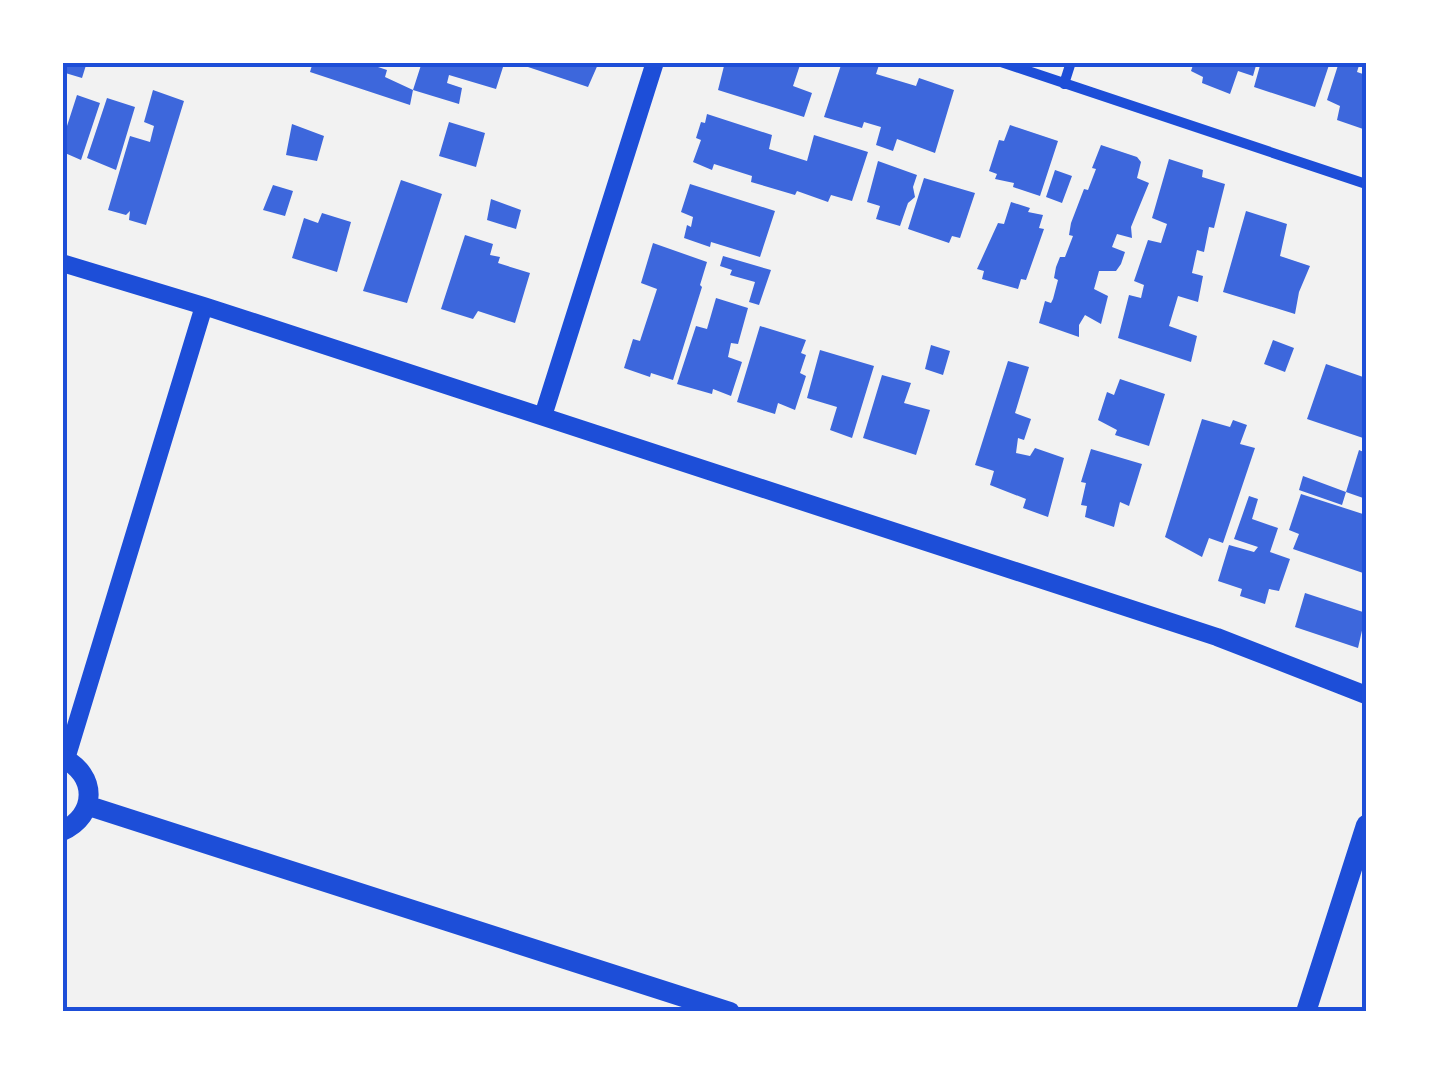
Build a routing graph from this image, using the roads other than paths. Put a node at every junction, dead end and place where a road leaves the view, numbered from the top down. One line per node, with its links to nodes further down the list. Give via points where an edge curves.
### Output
1 (655, 62): 8 (street)
2 (1001, 62): 4 (street)
3 (1071, 62): 4 (street)
4 (1064, 84): 5 (street)
5 (1366, 184)
6 (62, 263): 7 (street)
7 (204, 306): 8 (street); 10 (street)
8 (543, 416): 9 (street, via 1217,637)
9 (1366, 695)
10 (64, 759): 11 (main road, via 84,773)
11 (89, 806): 13 (main road, via 75,826); 14 (main road)
12 (1366, 824): 15 (main road)
13 (62, 831)
14 (730, 1012)
15 (1306, 1012)

